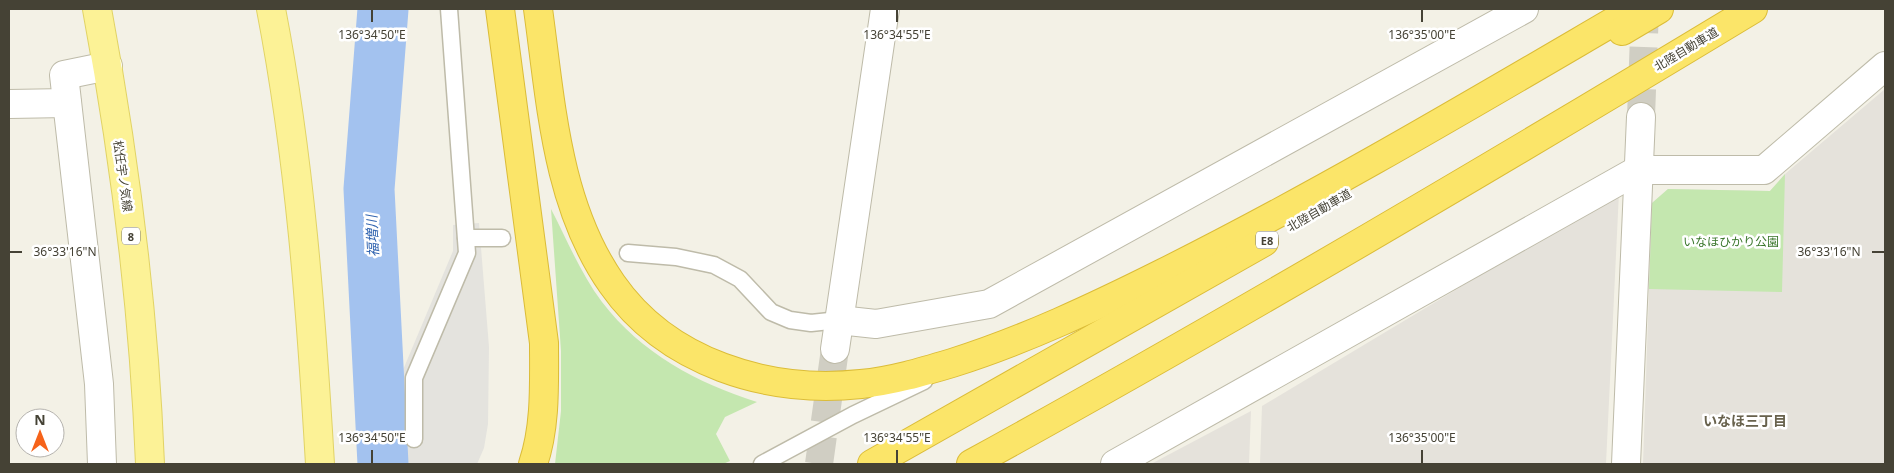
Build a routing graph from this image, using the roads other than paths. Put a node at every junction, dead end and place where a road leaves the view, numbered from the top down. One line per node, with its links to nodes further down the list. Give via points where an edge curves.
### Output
1 (97, 9): 11 (main road, 松任宇ノ気線 / 8)
2 (271, 9): 26 (main road, via 296,171 311,319)
3 (449, 9): 17 (lane)
4 (500, 9): 27 (highway, via 544,343 544,396)
5 (538, 9): 22 (highway, via 556,138 568,189 591,248 613,285 645,321 683,350 727,370 771,382 818,386 906,377)
6 (885, 9): 20 (street)
7 (1524, 9): 20 (street, via 989,304 876,324)
8 (1635, 9): 22 (highway, via 1247,231 1136,287 1029,336)
9 (1659, 9): 29 (highway, 北陸自動車道 / E8, via 1487,113)
10 (1753, 9): 30 (highway, 北陸自動車道, via 1478,175)
11 (108, 66): 13 (street, via 64,75); 25 (main road, 松任宇ノ気線 / 8, via 131,237 148,406)
12 (1885, 66): 16 (street, via 1764,170)
13 (67, 103): 14 (street); 24 (street, via 99,384)
14 (9, 104)
15 (1641, 117): 16 (street)
16 (1638, 170): 31 (street); 32 (street)
17 (466, 238): 18 (lane); 23 (lane, via 467,252 414,378)
18 (502, 238)
19 (628, 252): 20 (lane, via 714,265 740,279 771,312 790,320 811,323)
20 (840, 320): 21 (street)
21 (835, 349)
22 (988, 351): 28 (lane, via 853,415)
23 (414, 439)
24 (102, 464)
25 (150, 464)
26 (320, 464)
27 (534, 464)
28 (762, 464)
29 (872, 464)
30 (971, 464)
31 (1116, 464)
32 (1626, 464)

